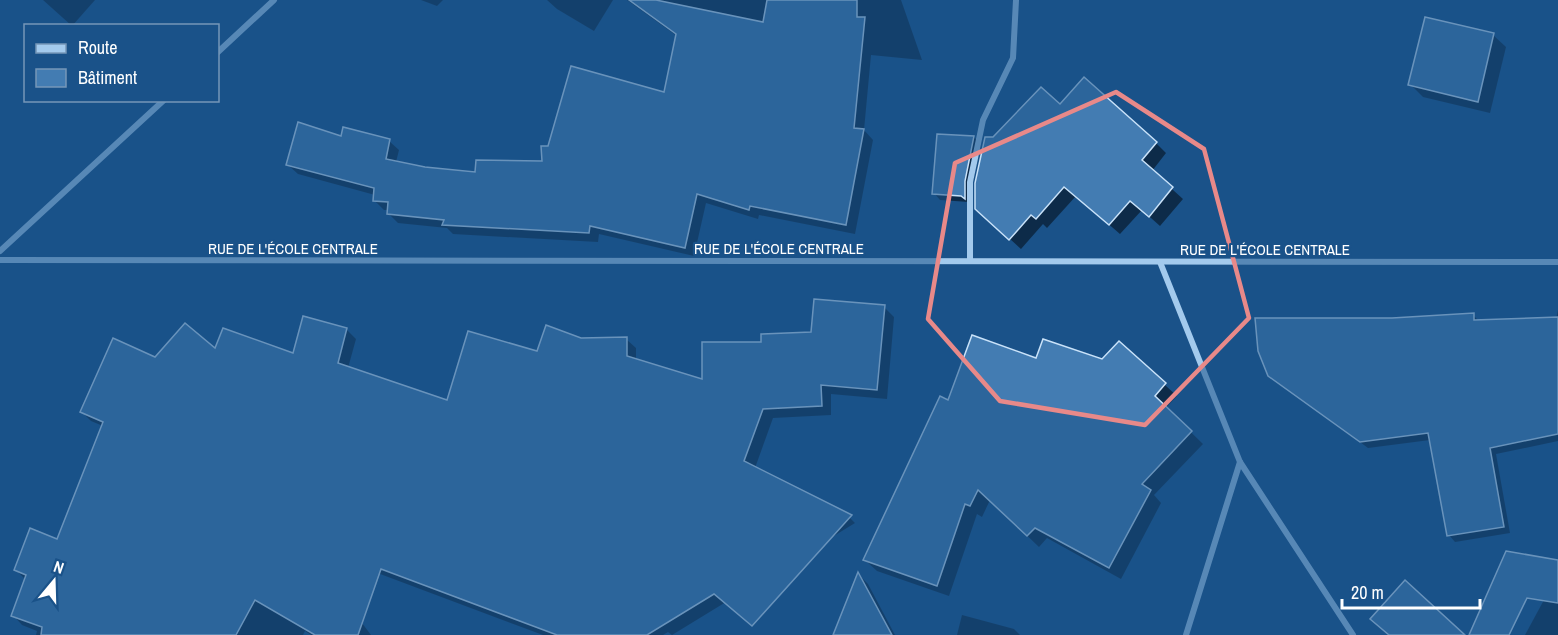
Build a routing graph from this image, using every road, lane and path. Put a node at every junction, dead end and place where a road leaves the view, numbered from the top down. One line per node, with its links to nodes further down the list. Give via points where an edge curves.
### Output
1 (274, 0): 3 (street)
2 (1016, 0): 7 (street, via 1013,58 983,120 970,182)
3 (219, 51)
4 (162, 102): 5 (street)
5 (0, 251)
6 (0, 260): 7 (street, RUE DE L'ÉCOLE CENTRALE)
7 (970, 261): 8 (street, RUE DE L'ÉCOLE CENTRALE)
8 (1160, 262): 9 (street, RUE DE L'ÉCOLE CENTRALE); 10 (street)
9 (1558, 262)
10 (1240, 462): 11 (street); 12 (street)
11 (1186, 635)
12 (1353, 635)

